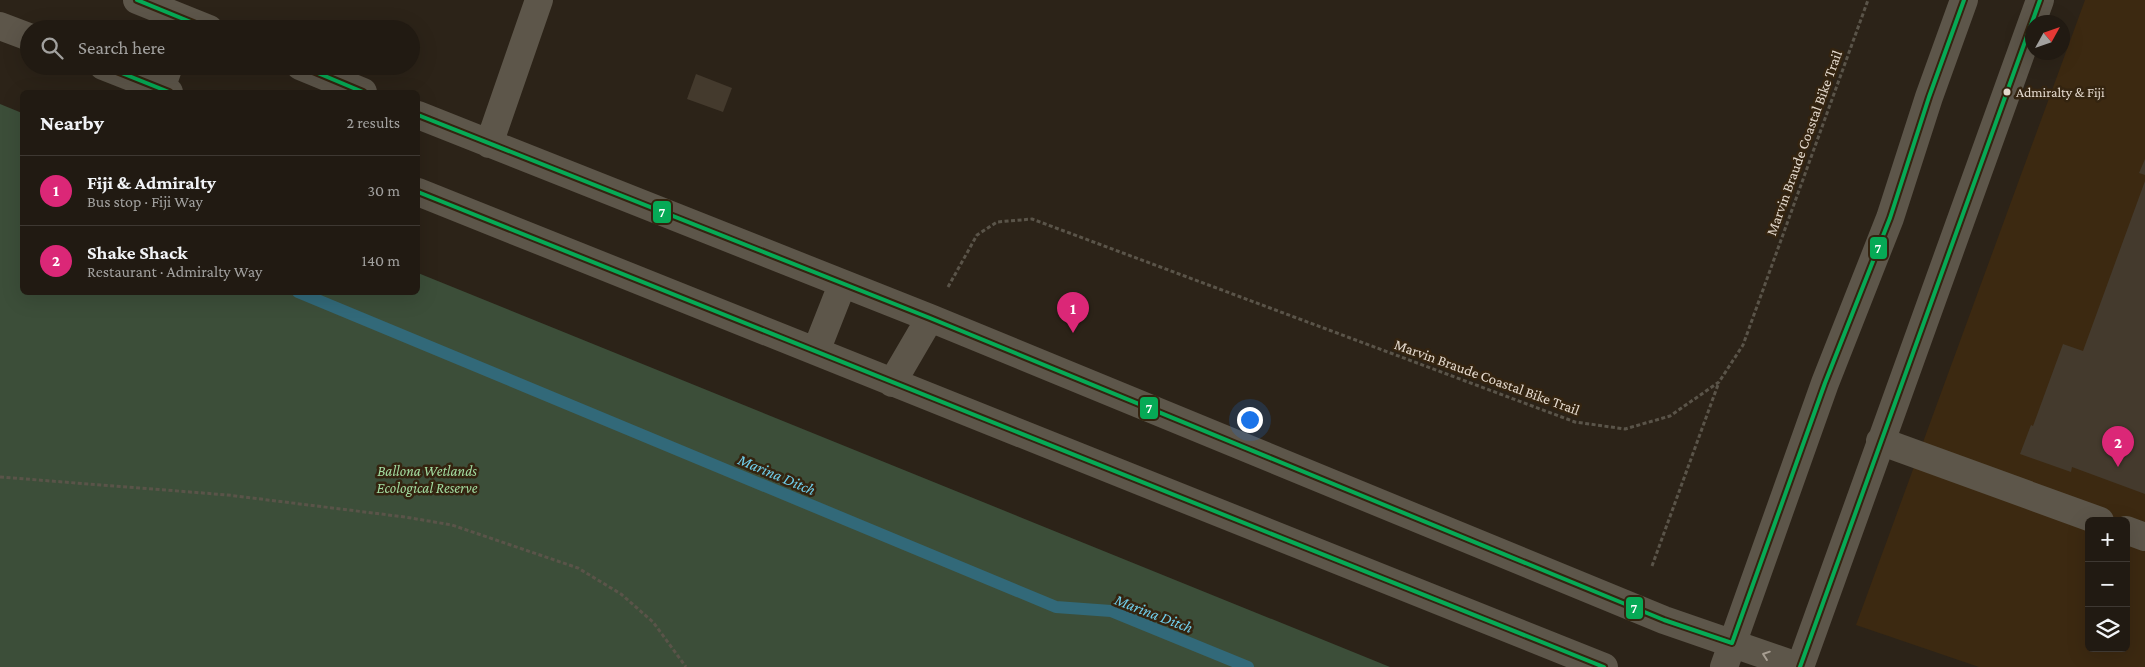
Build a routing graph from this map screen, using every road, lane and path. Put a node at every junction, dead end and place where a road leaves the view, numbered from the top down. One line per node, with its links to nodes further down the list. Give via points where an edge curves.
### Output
1 (136, 0): 6 (street)
2 (539, 0): 14 (street)
3 (1868, 0): 19 (path, Marvin Braude Coastal Bike Trail, via 1743,346)
4 (1964, 0): 27 (street, via 1890,218 1825,383)
5 (2040, 0): 21 (street)
6 (192, 19)
7 (0, 26): 8 (street)
8 (20, 34)
9 (137, 75): 11 (street)
10 (322, 75): 12 (street)
11 (167, 83)
12 (358, 90)
13 (420, 116): 14 (street)
14 (489, 144): 16 (street)
15 (420, 193): 18 (street)
16 (842, 285): 17 (street); 18 (street)
17 (930, 318): 19 (path, Marvin Braude Coastal Bike Trail, via 977,236 997,222 1032,219 1575,422 1626,429 1670,416); 20 (street); 27 (street, via 1664,620)
18 (816, 351): 20 (street)
19 (1719, 382): 26 (path)
20 (892, 383): 29 (street)
21 (1880, 441): 23 (street); 30 (street)
22 (0, 477): 28 (path, via 228,496 452,525 578,568 621,594 653,622)
23 (2089, 517)
24 (2130, 531): 25 (street)
25 (2145, 537)
26 (1652, 566)
27 (1728, 655): 30 (street, one-way to 27)
28 (686, 667)
29 (1604, 667)
30 (1800, 667)

